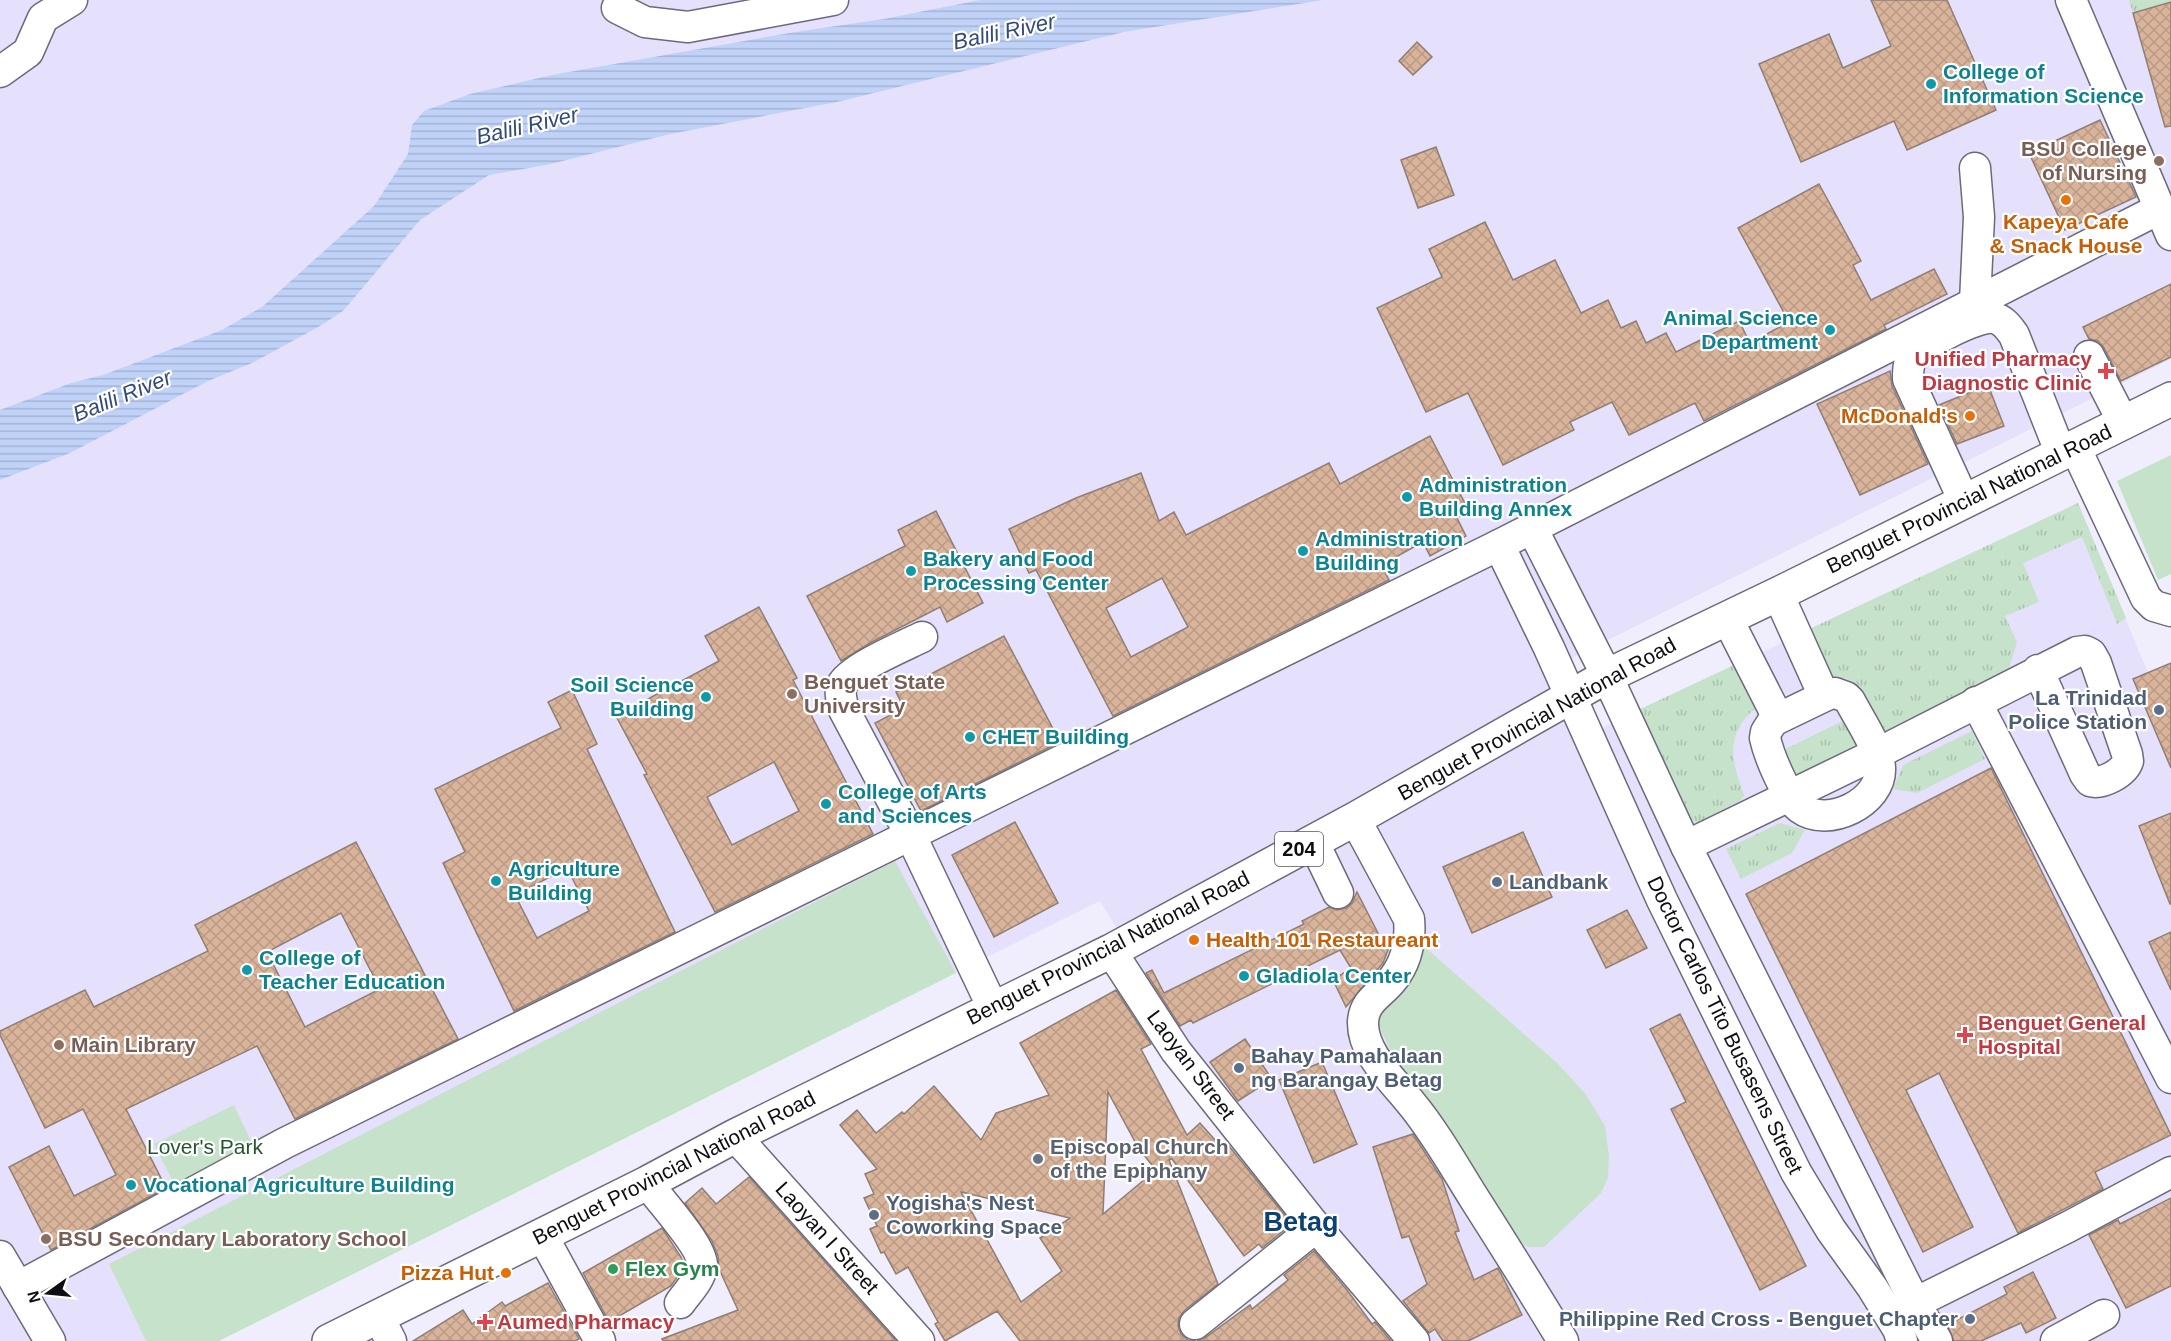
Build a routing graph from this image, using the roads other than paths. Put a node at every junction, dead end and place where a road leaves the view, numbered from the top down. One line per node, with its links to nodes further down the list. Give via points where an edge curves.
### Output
1 (72, 0): 5 (street)
2 (833, 0): 4 (street, via 688,27 645,22)
3 (2071, 0): 8 (street)
4 (617, 8)
5 (38, 9): 6 (street, via 28,52)
6 (0, 72)
7 (1975, 168): 9 (street, via 1979,217)
8 (2165, 222): 9 (street)
9 (1975, 302): 15 (street)
10 (2090, 356): 12 (street)
11 (2171, 399): 12 (highway, Benguet Provincial National Road / 204)
12 (2123, 422): 13 (highway, Benguet Provincial National Road / 204)
13 (2068, 450): 14 (highway, Benguet Provincial National Road / 204); 14 (street, via 2014,335 1994,318 1972,321 1914,355 1908,366 1908,379); 18 (street, via 2146,598 2154,606)
14 (1964, 501): 17 (highway, Benguet Provincial National Road / 204)
15 (1532, 528): 16 (street); 22 (street)
16 (1499, 545): 23 (street, Doctor Carlos Tito Busasens Street); 30 (street)
17 (1778, 594): 19 (highway, Benguet Provincial National Road / 204); 24 (street)
18 (2171, 611)
19 (1727, 618): 22 (highway, Benguet Provincial National Road / 204); 26 (street)
20 (922, 636): 30 (street, via 851,673 842,686 841,696 843,708)
21 (2038, 670): 25 (street)
22 (1607, 676): 23 (highway, Benguet Provincial National Road / 204); 32 (street)
23 (1570, 696): 29 (highway, Benguet Provincial National Road / 204); 55 (street, Doctor Carlos Tito Busasens Street, via 1662,900 1796,1172 1872,1287)
24 (1824, 696): 26 (street); 27 (street, via 1835,693 1846,697)
25 (1976, 702): 27 (street); 36 (street)
26 (1778, 718): 28 (street, via 1769,726 1765,738)
27 (1877, 753): 28 (street)
28 (1789, 796): 32 (street)
29 (1355, 819): 31 (highway, Benguet Provincial National Road / 204); 54 (street, via 1409,919 1411,936 1407,954 1393,979 1366,1008 1366,1040 1378,1062 1427,1123)
30 (911, 836): 35 (street); 43 (street, via 285,1143)
31 (1313, 842): 33 (street); 34 (highway, Benguet Provincial National Road / 204)
32 (1686, 846): 45 (street)
33 (1338, 893)
34 (1111, 951): 35 (highway, Benguet Provincial National Road / 204); 40 (street, Laoyan Street, via 1176,1051)
35 (993, 1008): 37 (highway, Benguet Provincial National Road / 204)
36 (2171, 1078)
37 (735, 1136): 39 (highway, Benguet Provincial National Road / 204); 52 (street, Laoyan I Street)
38 (2171, 1172): 45 (street)
39 (647, 1183): 41 (highway, Benguet Provincial National Road / 204); 44 (street, via 699,1250 702,1267)
40 (1316, 1227): 47 (street); 53 (street, Laoyan Street)
41 (542, 1235): 48 (highway, Benguet Provincial National Road / 204); 51 (street)
42 (0, 1256): 43 (street)
43 (18, 1287): 49 (street)
44 (680, 1303)
45 (1915, 1303): 56 (street)
46 (2104, 1315): 57 (street)
47 (1195, 1324)
48 (384, 1329): 50 (highway, Benguet Provincial National Road / 204)
49 (50, 1341)
50 (328, 1341)
51 (600, 1341)
52 (919, 1341)
53 (1414, 1341)
54 (1563, 1341)
55 (1902, 1341)
56 (1937, 1341)
57 (2056, 1341)

